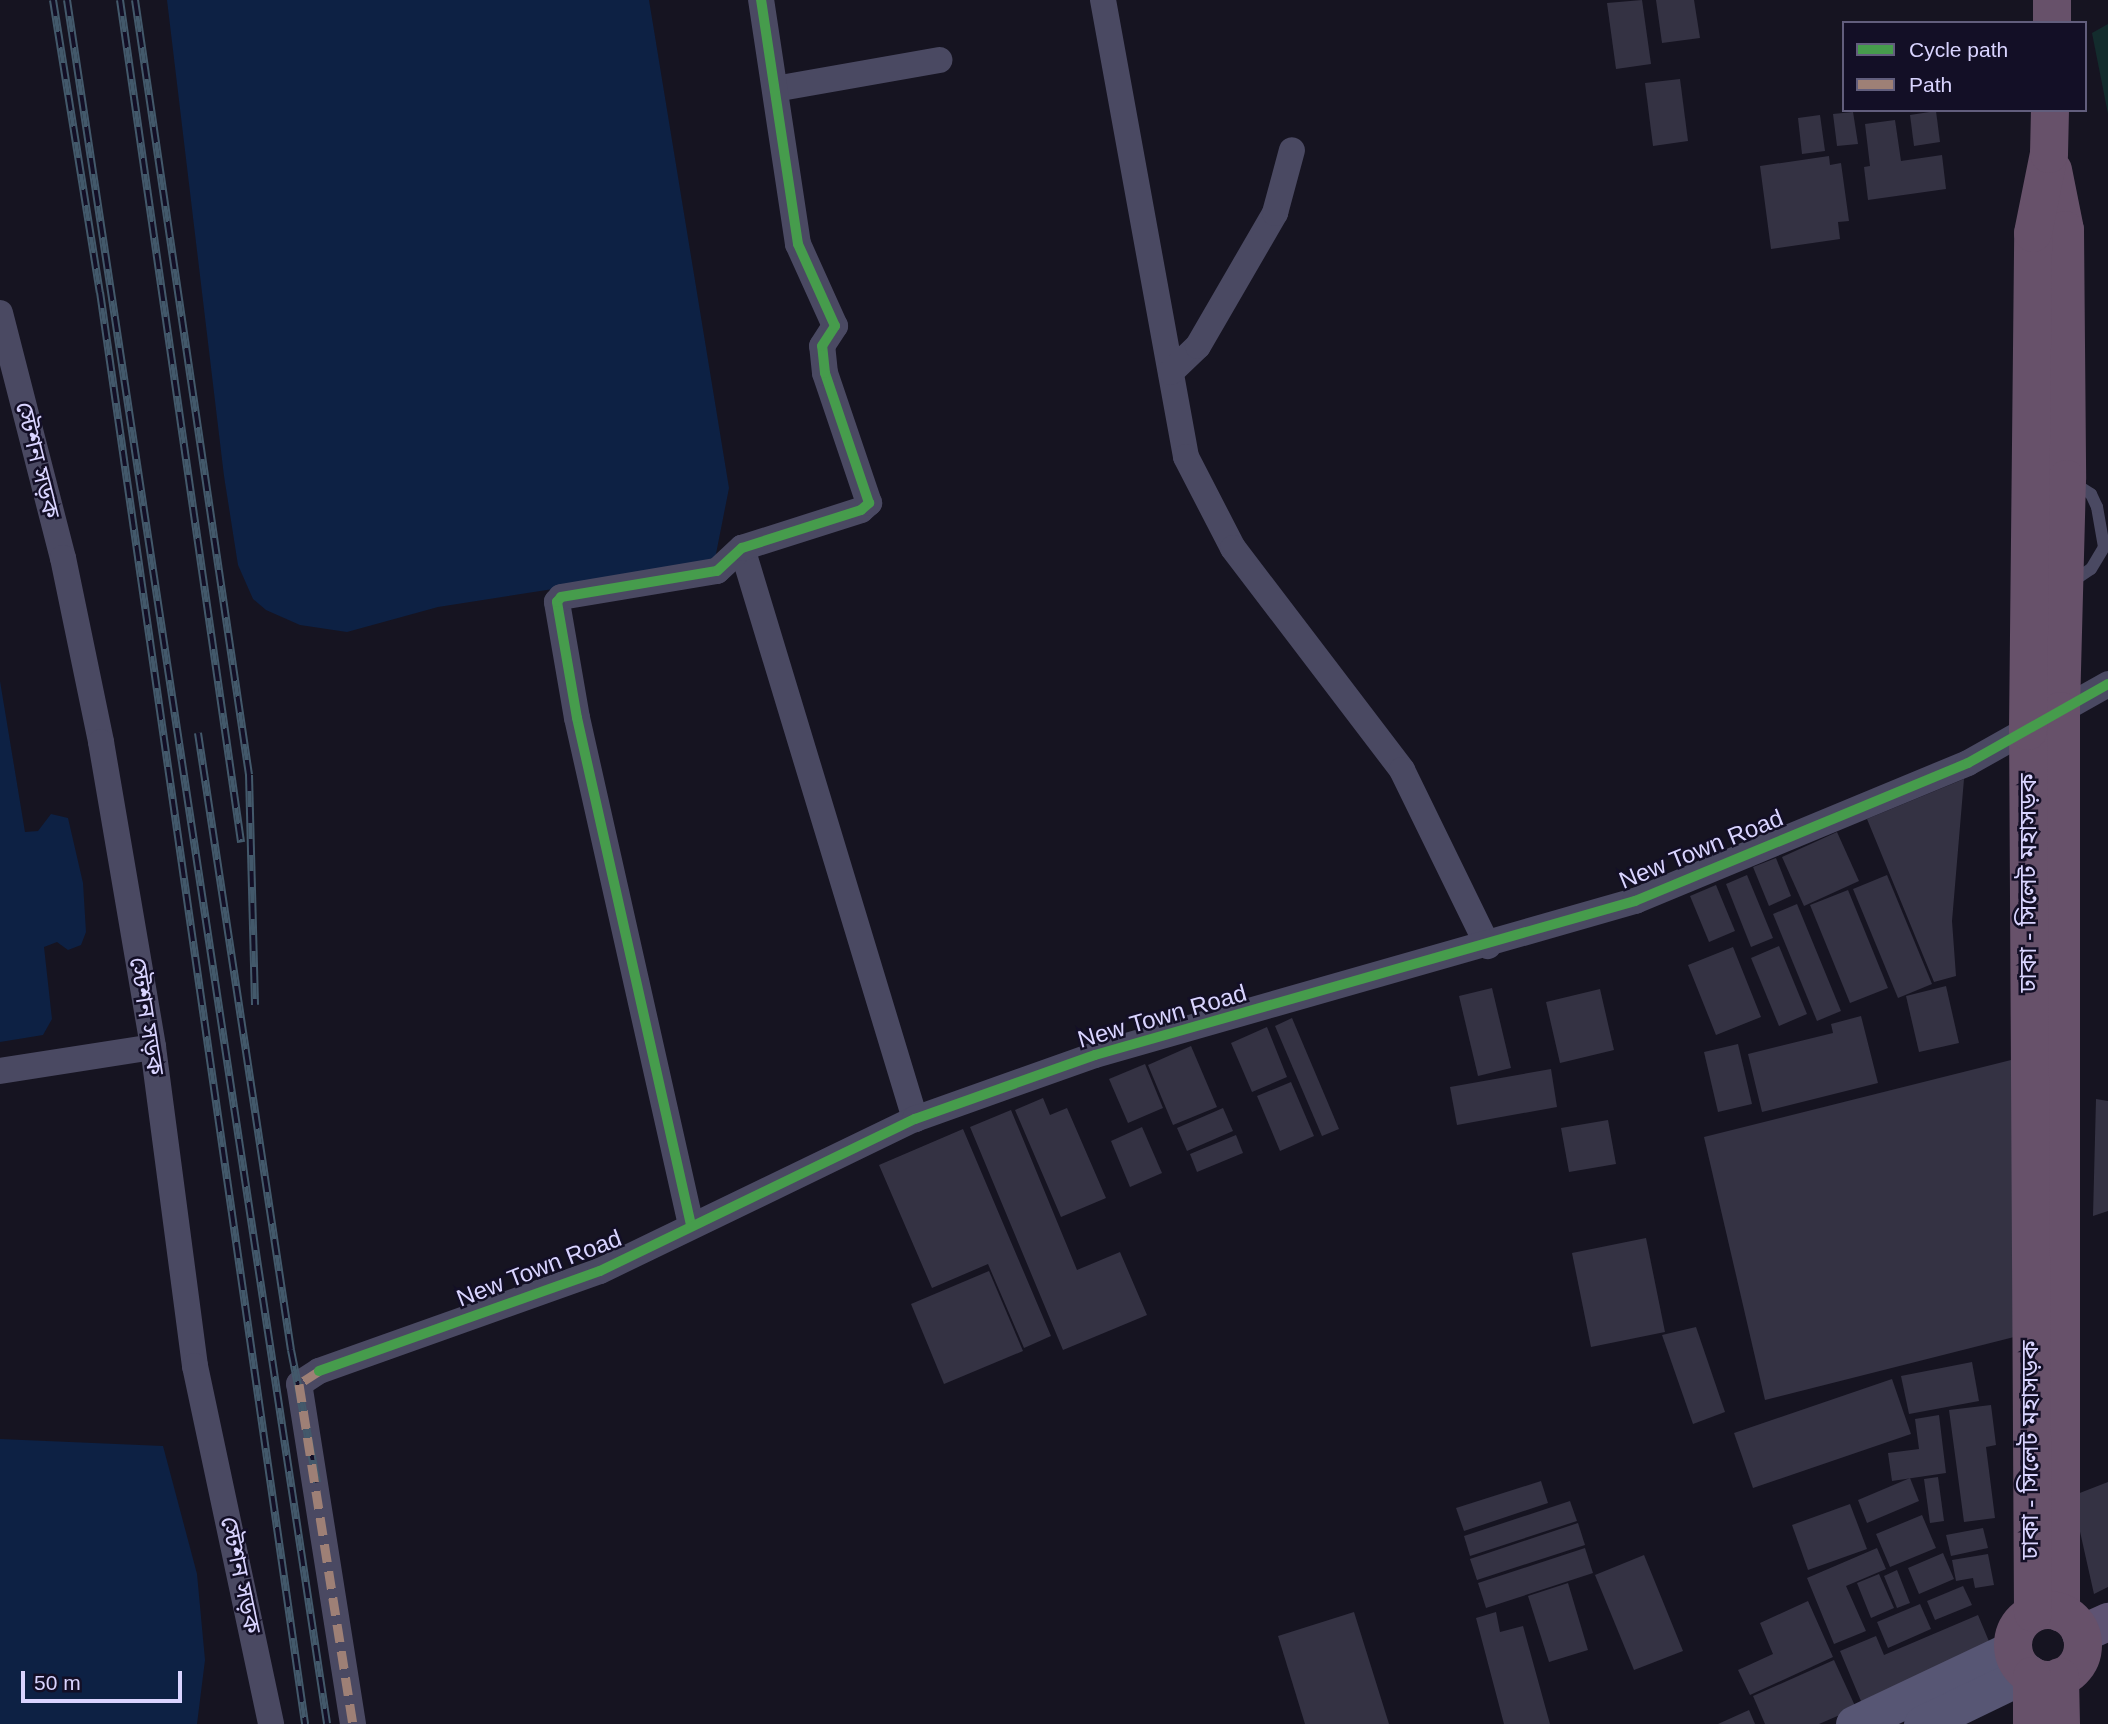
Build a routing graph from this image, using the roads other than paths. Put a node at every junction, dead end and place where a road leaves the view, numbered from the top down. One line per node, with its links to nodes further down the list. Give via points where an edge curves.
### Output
1 (761, 0): 6 (street)
2 (1103, 0): 10 (street)
3 (2052, 0): 4 (highway)
4 (2052, 21)
5 (939, 60): 6 (street)
6 (775, 89): 12 (street, via 798,244 835,326 822,346 825,373 869,503 861,510)
7 (2050, 112): 11 (highway, ঢাকা - সিলেট মহাসড়ক, via 2049,154 2065,230)
8 (1292, 150): 10 (street, via 1275,213 1198,345)
9 (0, 313): 17 (street, স্টেশন সড়ক, via 63,558 101,742)
10 (1171, 372): 16 (street, via 1186,457 1233,548 1402,770)
11 (2049, 478): 14 (highway, ঢাকা - সিলেট মহাসড়ক, via 2063,588); 15 (highway, ঢাকা - সিলেট মহাসড়ক)
12 (742, 548): 19 (street); 20 (street, via 709,573 561,597 556,602 577,718)
13 (2108, 684): 14 (street, New Town Road)
14 (2061, 711): 15 (street, New Town Road); 21 (highway, ঢাকা - সিলেট মহাসড়ক)
15 (2028, 732): 16 (street, New Town Road, via 1968,763 1635,901); 21 (highway, ঢাকা - সিলেট মহাসড়ক)
16 (1488, 946): 19 (street, New Town Road, via 1095,1055)
17 (153, 1047): 18 (street); 23 (street, স্টেশন সড়ক, via 195,1366)
18 (0, 1071)
19 (915, 1119): 20 (street, New Town Road)
20 (691, 1225): 24 (street, New Town Road, via 600,1271 319,1371 299,1384)
21 (2071, 1620): 22 (highway, via 2078,1662); 22 (highway, via 2017,1628)
22 (2033, 1669): 25 (street); 26 (street); 27 (highway); 28 (highway)
23 (271, 1724)
24 (353, 1724)
25 (1854, 1724)
26 (1922, 1724)
27 (2032, 1724)
28 (2061, 1724)

